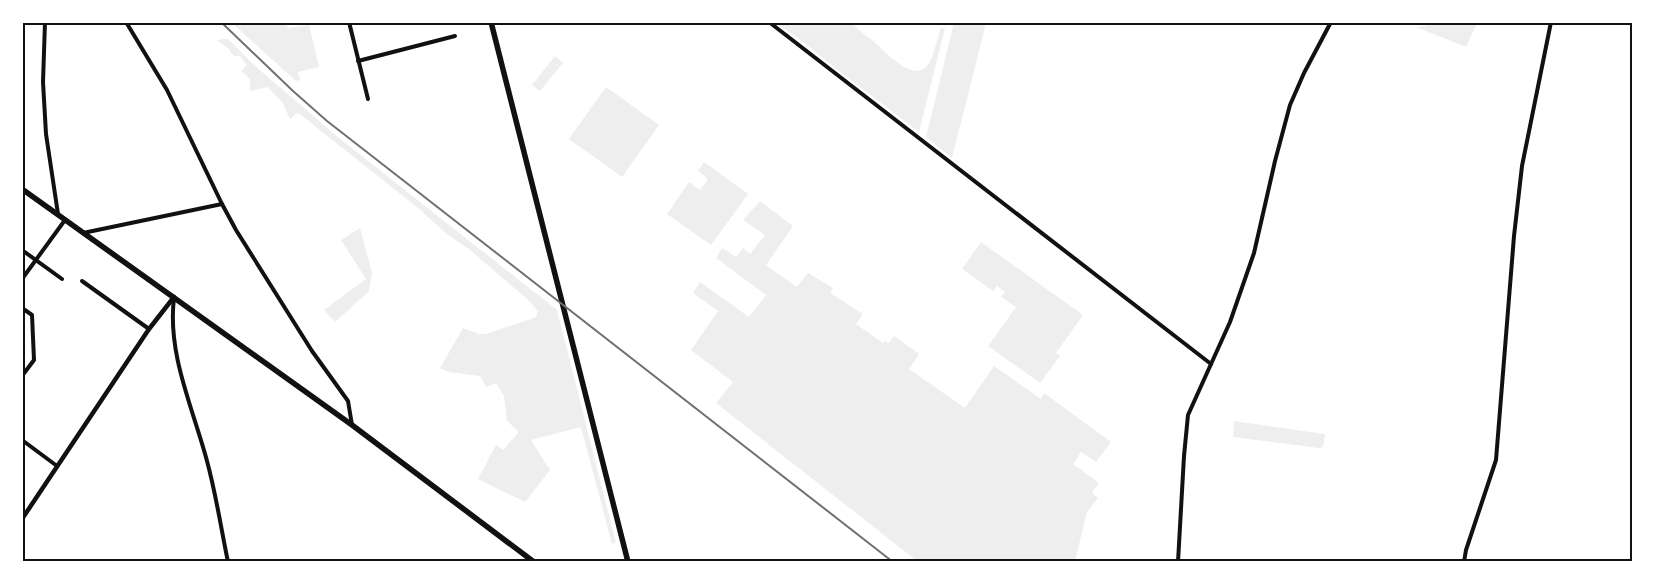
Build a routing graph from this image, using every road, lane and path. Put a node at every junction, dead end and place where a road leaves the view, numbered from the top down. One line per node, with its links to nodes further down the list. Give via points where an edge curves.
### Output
1 (45, 22): 13 (street, via 46,134)
2 (126, 22): 12 (street, via 167,90)
3 (349, 22): 9 (street)
4 (491, 22): 32 (main road)
5 (768, 22): 24 (street)
6 (1331, 22): 24 (street, via 1290,104 1254,253 1230,322)
7 (1551, 22): 34 (street, via 1522,166 1496,460)
8 (455, 36): 9 (street)
9 (358, 61): 10 (street)
10 (368, 99)
11 (22, 189): 13 (main road)
12 (222, 204): 15 (street); 26 (street, via 312,351 348,401)
13 (58, 215): 14 (main road)
14 (65, 220): 15 (main road); 17 (street)
15 (83, 233): 21 (main road)
16 (22, 250): 17 (street)
17 (36, 260): 18 (street); 19 (street)
18 (22, 279)
19 (62, 279)
20 (82, 281): 23 (street)
21 (174, 297): 23 (street); 26 (main road); 30 (street, via 172,313 178,359 210,472)
22 (22, 308): 25 (street, via 32,315 34,360)
23 (149, 329): 28 (street)
24 (1211, 364): 33 (street, via 1188,415)
25 (22, 376)
26 (352, 425): 31 (main road)
27 (22, 440): 28 (street)
28 (57, 466): 29 (street)
29 (22, 519)
30 (228, 562)
31 (534, 562)
32 (628, 562)
33 (1178, 562)
34 (1464, 562)

